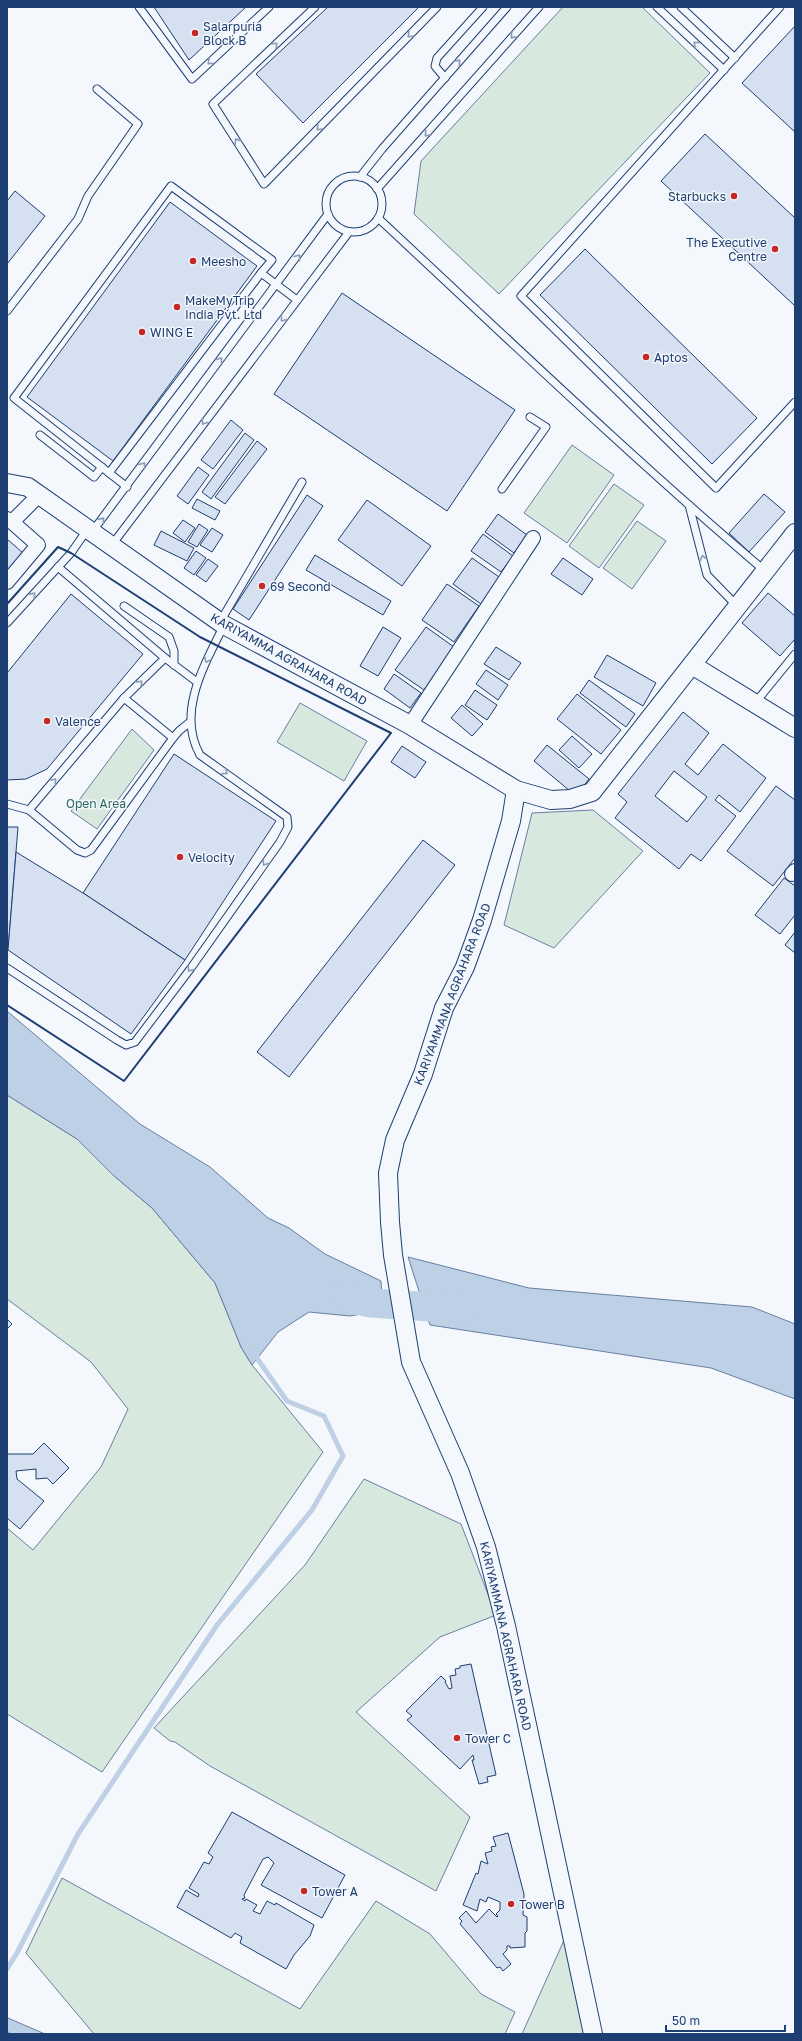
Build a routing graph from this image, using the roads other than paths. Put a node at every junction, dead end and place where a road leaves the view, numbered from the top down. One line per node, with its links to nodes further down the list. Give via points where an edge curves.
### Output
1 (139, 7): 2 (lane, one-way to 1, via 192,79)
2 (269, 7)
3 (315, 7): 4 (lane, one-way to 3, via 264,184 213,104)
4 (437, 7)
5 (483, 7): 13 (lane, via 437,58 435,66)
6 (507, 7): 13 (lane, one-way to 6)
7 (539, 7): 16 (lane, one-way to 16)
8 (656, 7): 12 (lane, one-way to 8)
9 (681, 7): 11 (lane)
10 (780, 7): 11 (lane)
11 (735, 58): 12 (lane)
12 (724, 70): 24 (lane, via 521,296 716,488)
13 (445, 78): 15 (lane)
14 (97, 89): 23 (lane, via 138,124 88,196 78,219)
15 (360, 177): 16 (lane, via 368,180); 17 (lane, via 343,178 336,183 327,198)
16 (377, 189): 18 (lane, via 382,202)
17 (328, 214): 19 (lane, via 340,228); 21 (lane, one-way to 17)
18 (378, 218): 19 (lane, via 368,229); 34 (lane)
19 (349, 232): 22 (lane)
20 (261, 273): 21 (lane); 27 (lane, via 272,260 171,186 14,398); 28 (lane)
21 (276, 283): 22 (lane); 31 (lane, one-way to 21)
22 (297, 300): 39 (lane, one-way to 39)
23 (7, 311)
24 (795, 402)
25 (530, 417): 32 (lane, via 546,427)
26 (40, 435): 27 (lane, via 94,477)
27 (102, 467): 28 (lane)
28 (109, 473): 31 (lane)
29 (302, 482): 45 (lane)
30 (7, 483): 33 (street, KARIYAMMA AGRAHARA ROAD, via 28,487)
31 (127, 487): 36 (lane, one-way to 31)
32 (502, 489)
33 (39, 495): 35 (street); 36 (street, KARIYAMMA AGRAHARA ROAD)
34 (689, 505): 41 (lane); 44 (lane, one-way to 34, via 707,575)
35 (10, 520): 42 (street, via 38,545)
36 (90, 531): 39 (street, KARIYAMMA AGRAHARA ROAD); 40 (lane)
37 (795, 533): 41 (street, KARIYAMMA AGRAHARA ROAD)
38 (533, 538): 55 (street)
39 (111, 546): 45 (street, KARIYAMMA AGRAHARA ROAD)
40 (58, 568): 46 (lane, one-way to 40); 48 (lane)
41 (766, 571): 44 (street, KARIYAMMA AGRAHARA ROAD)
42 (7, 582)
43 (124, 606): 50 (lane, via 169,636 174,652)
44 (737, 607): 49 (street, KARIYAMMA AGRAHARA ROAD)
45 (222, 623): 51 (lane, one-way to 51); 55 (street, KARIYAMMA AGRAHARA ROAD)
46 (7, 624)
47 (795, 654): 53 (lane)
48 (165, 658): 50 (lane); 52 (lane, one-way to 48)
49 (692, 664): 53 (street); 58 (street, KARIYAMMA AGRAHARA ROAD, via 592,792 570,799 551,800)
50 (174, 665): 51 (lane)
51 (197, 682): 54 (lane)
52 (124, 698): 57 (lane); 60 (lane, one-way to 52)
53 (755, 703): 56 (street)
54 (190, 722): 57 (lane); 61 (lane, one-way to 61, via 193,743 200,755 287,817 289,823 280,842 143,1033 135,1042 126,1045)
55 (410, 725): 58 (street, KARIYAMMA AGRAHARA ROAD)
56 (795, 728)
57 (173, 738): 60 (lane, via 91,850 85,853 77,850)
58 (516, 790): 62 (street, KARIYAMMANA AGRAHARA ROAD, via 511,821 482,920 465,967 444,1008 423,1074 395,1140 388,1173 393,1255 411,1362 460,1473 486,1547 506,1626)
59 (7, 804): 60 (lane)
60 (29, 810)
61 (7, 968)
62 (593, 2034)

